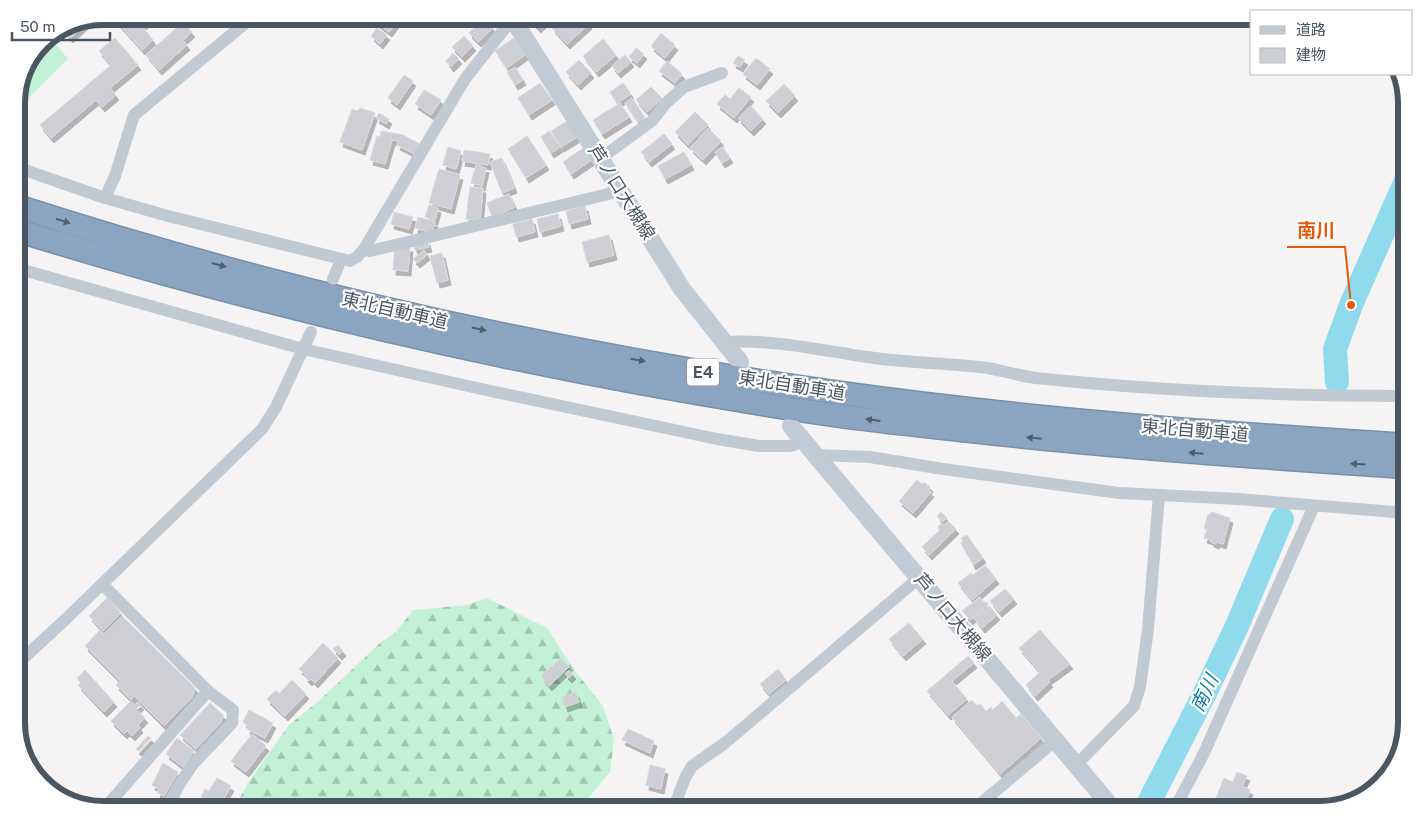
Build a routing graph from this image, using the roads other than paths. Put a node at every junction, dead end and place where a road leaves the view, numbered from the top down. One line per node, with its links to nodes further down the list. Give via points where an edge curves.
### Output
1 (243, 25): 8 (street, via 134,115)
2 (506, 25): 11 (street, via 465,79)
3 (517, 25): 5 (main road, 芦ノ口大槻線)
4 (722, 73): 5 (street, via 684,87 652,121)
5 (600, 158): 7 (main road, 芦ノ口大槻線)
6 (25, 171): 8 (street)
7 (621, 191): 11 (street, via 370,251); 16 (main road, 芦ノ口大槻線, via 682,289)
8 (105, 198): 12 (street)
9 (25, 209): 22 (highway, 東北自動車道 / E4, one-way to 22, via 315,292 478,329 693,370 882,398 1103,423)
10 (25, 233): 24 (highway, 東北自動車道 / E4, one-way to 10, via 1099,445 830,414 688,392 443,344 318,314)
11 (364, 249): 12 (street, via 350,261)
12 (341, 260): 14 (street)
13 (25, 271): 17 (street)
14 (333, 280)
15 (311, 332): 17 (street)
16 (724, 342): 18 (main road, 芦ノ口大槻線); 19 (street, via 781,344 878,359 990,369 1034,378 1238,394)
17 (303, 349): 21 (street, via 717,439 776,447); 29 (street, via 272,415 262,429)
18 (740, 362)
19 (1398, 396)
20 (792, 426): 21 (main road, 芦ノ口大槻線)
21 (804, 440): 23 (main road, 芦ノ口大槻線)
22 (1398, 444)
23 (817, 455): 25 (street, via 870,457 1119,493); 28 (main road, 芦ノ口大槻線)
24 (1398, 466)
25 (1159, 495): 26 (street); 33 (street, via 1140,687 1134,706)
26 (1314, 506): 27 (street); 39 (street, via 1204,753)
27 (1398, 512)
28 (920, 577): 32 (main road, 芦ノ口大槻線); 36 (street, via 725,743 692,766)
29 (102, 584): 30 (street); 31 (street)
30 (25, 657)
31 (208, 691): 34 (street); 35 (street, via 233,710 232,723 193,764)
32 (1056, 740): 33 (main road, 芦ノ口大槻線); 37 (street)
33 (1077, 764): 38 (main road, 芦ノ口大槻線)
34 (111, 801)
35 (170, 801)
36 (677, 801)
37 (984, 801)
38 (1107, 801)
39 (1179, 801)

